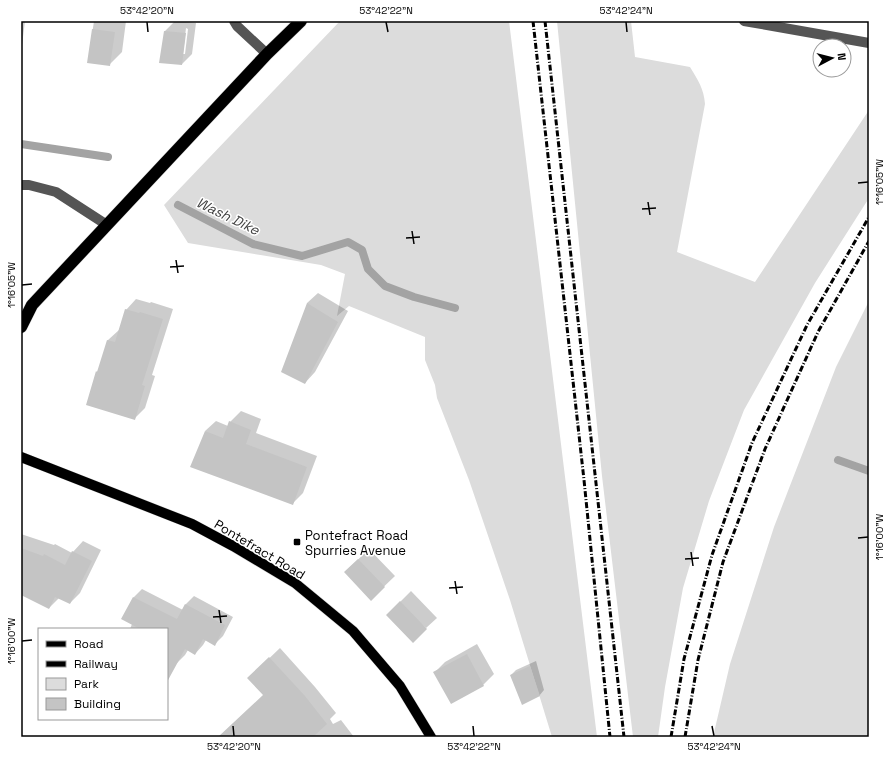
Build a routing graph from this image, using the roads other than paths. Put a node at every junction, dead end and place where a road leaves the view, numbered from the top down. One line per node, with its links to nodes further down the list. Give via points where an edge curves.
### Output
1 (234, 21): 5 (street)
2 (301, 21): 5 (highway)
3 (744, 21): 4 (street)
4 (869, 43)
5 (267, 54): 7 (highway)
6 (21, 185): 7 (street, via 56,192)
7 (107, 225): 8 (highway)
8 (27, 308): 9 (highway)
9 (21, 327)
10 (21, 457): 11 (main road, Pontefract Road, via 192,524 295,583 353,631 400,686)
11 (431, 737)

